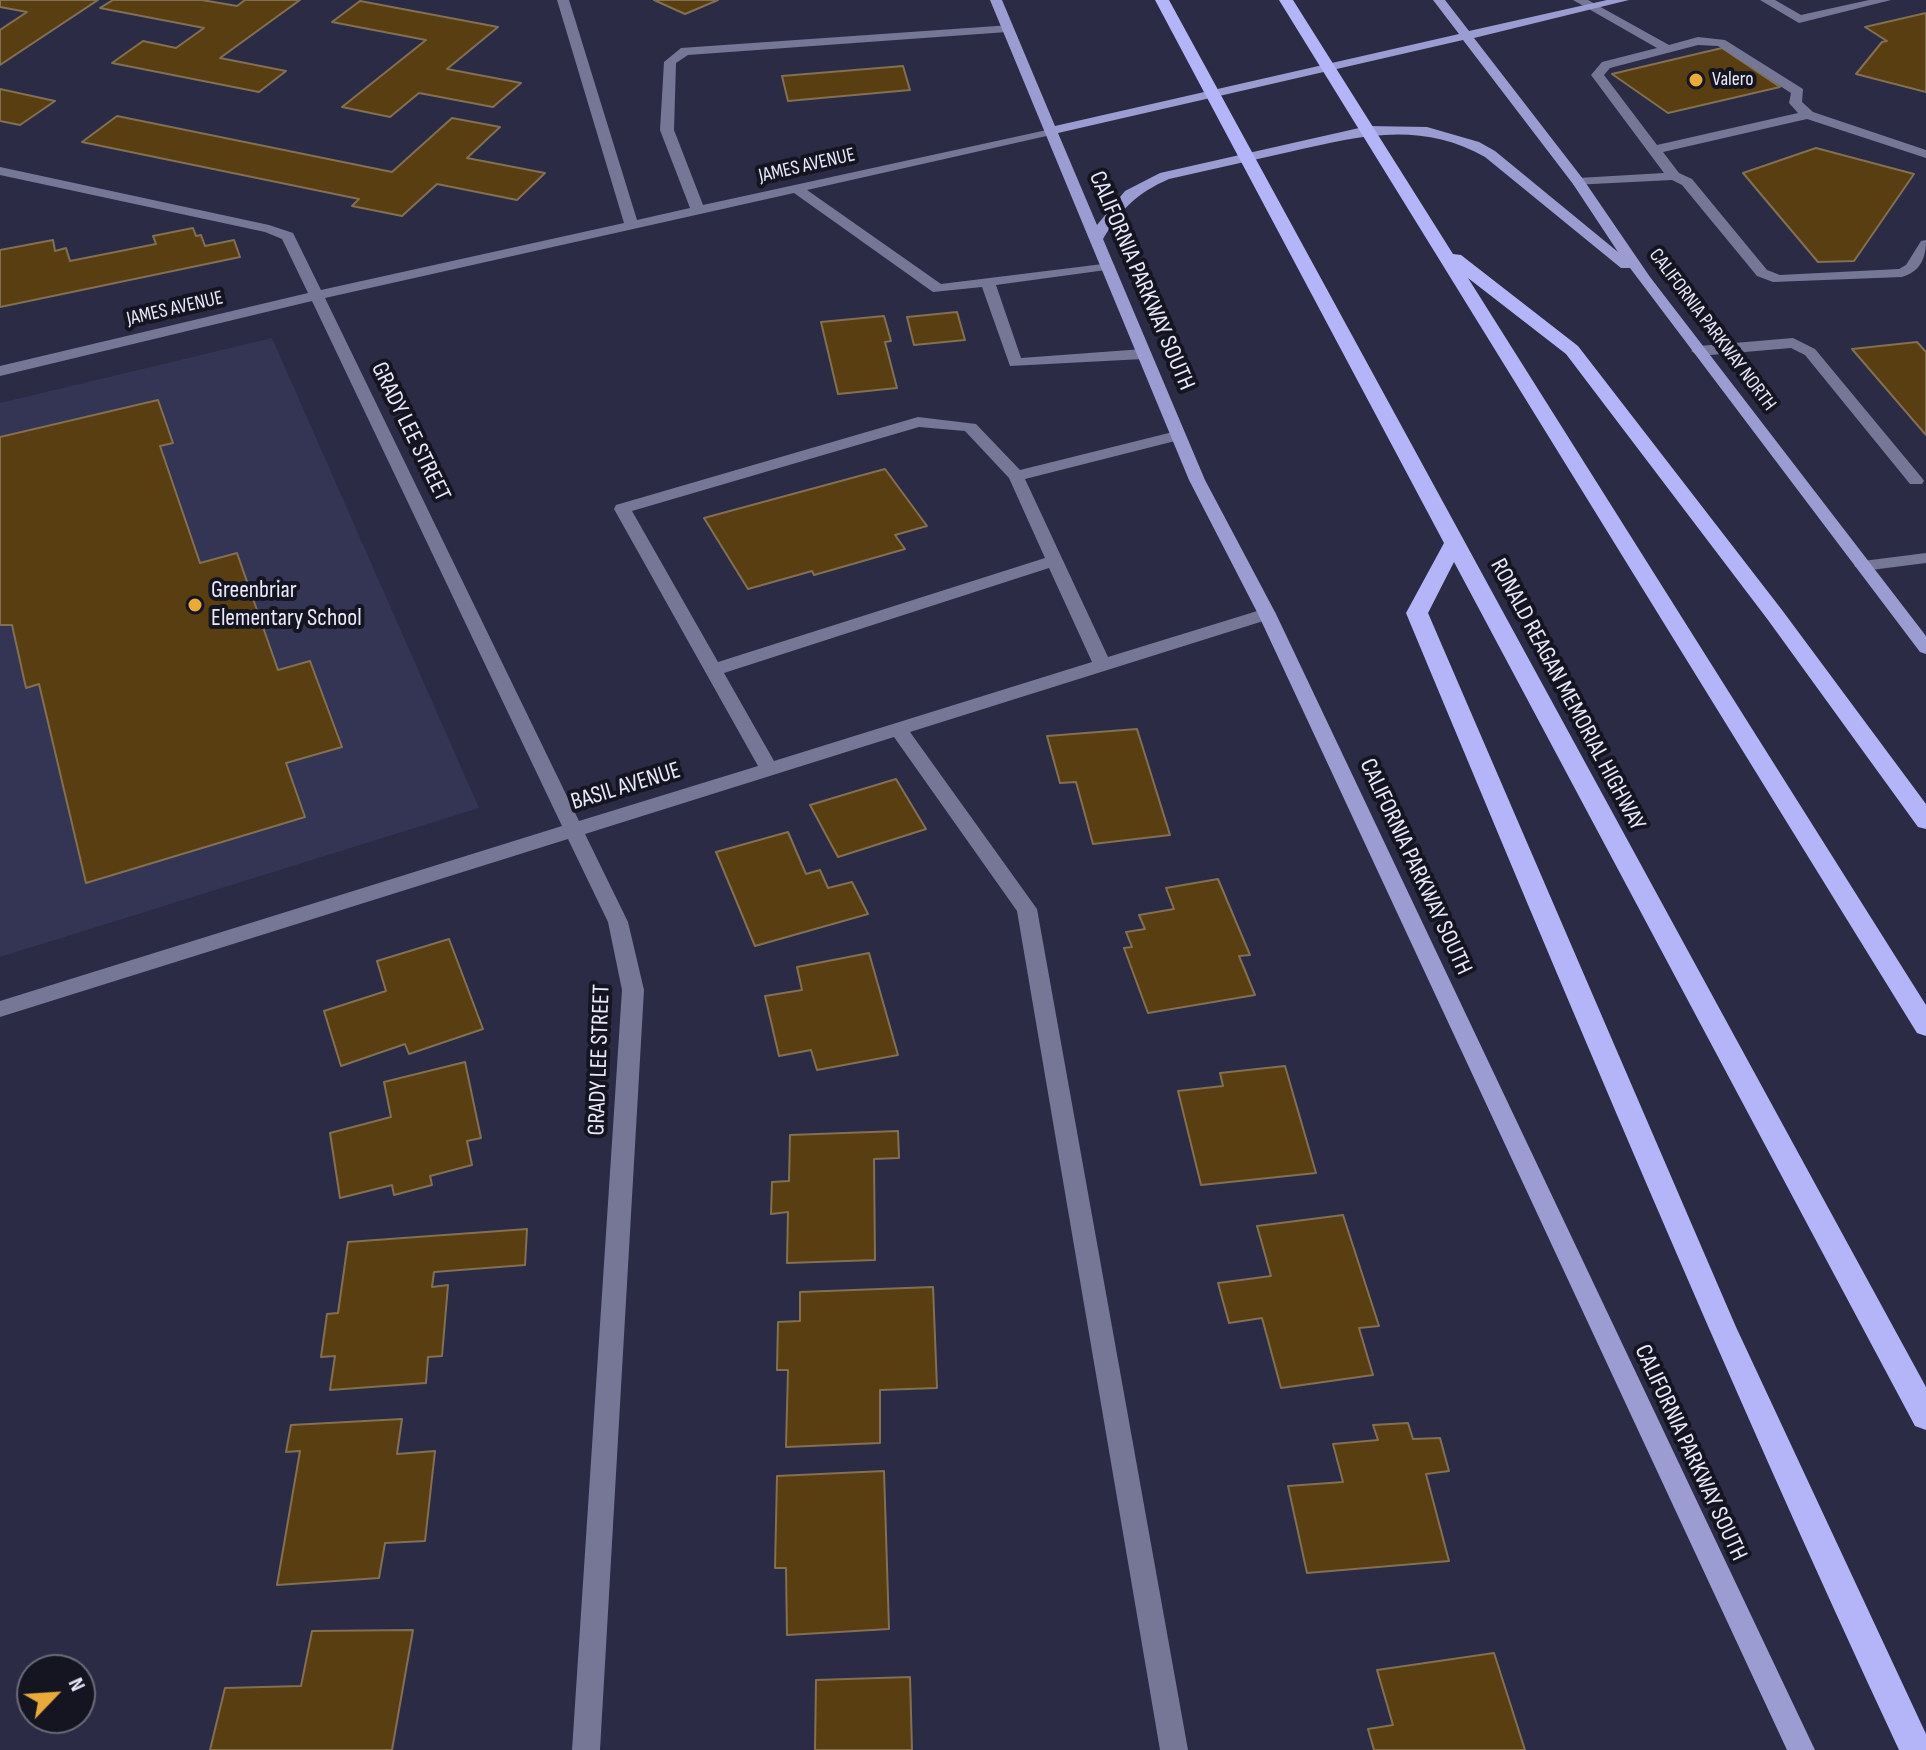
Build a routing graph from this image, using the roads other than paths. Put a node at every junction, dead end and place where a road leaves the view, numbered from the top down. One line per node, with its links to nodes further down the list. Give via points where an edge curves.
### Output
1 (563, 0): 22 (street)
2 (996, 0): 10 (main road, CALIFORNIA PARKWAY SOUTH)
3 (1162, 0): 36 (highway, RONALD REAGAN MEMORIAL HIGHWAY)
4 (1286, 0): 25 (highway)
5 (1439, 0): 11 (main road, CALIFORNIA PARKWAY NORTH)
6 (1623, 0): 9 (main road, JAMES AVENUE)
7 (1766, 0): 8 (street, via 1799,19)
8 (1885, 0)
9 (1585, 4): 11 (main road, JAMES AVENUE); 12 (street)
10 (1007, 28): 14 (main road, CALIFORNIA PARKWAY SOUTH); 21 (street, via 685,51 670,62 667,130)
11 (1465, 37): 14 (main road, JAMES AVENUE); 19 (main road, CALIFORNIA PARKWAY NORTH)
12 (1668, 49): 13 (street, via 1698,41 1721,43 1798,92 1795,103); 15 (street, via 1606,65 1597,75)
13 (1808, 115): 15 (street); 16 (street)
14 (1051, 131): 20 (street, JAMES AVENUE); 23 (main road, CALIFORNIA PARKWAY SOUTH)
15 (1653, 150): 18 (street)
16 (1926, 154)
17 (0, 171): 29 (street, GRADY LEE STREET, via 288,236)
18 (1674, 176): 19 (street); 24 (street, via 1687,182 1762,273 1778,279 1902,273)
19 (1578, 182): 27 (main road, CALIFORNIA PARKWAY NORTH)
20 (797, 189): 21 (street, JAMES AVENUE); 28 (street, via 938,289)
21 (698, 211): 22 (street, JAMES AVENUE)
22 (632, 226): 29 (street, JAMES AVENUE)
23 (1096, 240): 26 (main road, CALIFORNIA PARKWAY SOUTH); 27 (main road, via 1119,201 1165,176 1368,130 1427,131 1490,154)
24 (1926, 244)
25 (1440, 247): 46 (highway, via 1572,350); 49 (highway)
26 (1106, 266): 28 (street); 31 (main road, CALIFORNIA PARKWAY SOUTH)
27 (1645, 280): 30 (main road, CALIFORNIA PARKWAY NORTH)
28 (988, 282): 31 (street, via 1015,363)
29 (316, 296): 32 (street, JAMES AVENUE); 47 (street, GRADY LEE STREET)
30 (1699, 351): 35 (street, via 1793,343 1810,352); 39 (main road, CALIFORNIA PARKWAY NORTH)
31 (1143, 354): 33 (main road, CALIFORNIA PARKWAY SOUTH)
32 (0, 371)
33 (1177, 436): 34 (street); 40 (main road, CALIFORNIA PARKWAY SOUTH, via 1222,534)
34 (1016, 476): 38 (street); 43 (street, via 970,427 918,422 622,509)
35 (1916, 481)
36 (1453, 545): 50 (highway, RONALD REAGAN MEMORIAL HIGHWAY); 54 (highway, via 1417,613 1640,1141)
37 (1926, 558): 39 (street)
38 (1055, 560): 42 (street); 43 (street)
39 (1863, 566): 41 (main road, CALIFORNIA PARKWAY NORTH)
40 (1267, 614): 42 (street, BASIL AVENUE); 53 (main road, CALIFORNIA PARKWAY SOUTH)
41 (1926, 648)
42 (1103, 666): 44 (street, BASIL AVENUE)
43 (714, 670): 45 (street)
44 (898, 729): 45 (street, BASIL AVENUE); 52 (street, via 1027,909)
45 (770, 770): 47 (street, BASIL AVENUE)
46 (1926, 821)
47 (572, 831): 48 (street, BASIL AVENUE); 51 (street, GRADY LEE STREET, via 618,922 633,990)
48 (0, 1009)
49 (1926, 1026)
50 (1926, 1416)
51 (586, 1750)
52 (1174, 1750)
53 (1801, 1750)
54 (1916, 1750)

